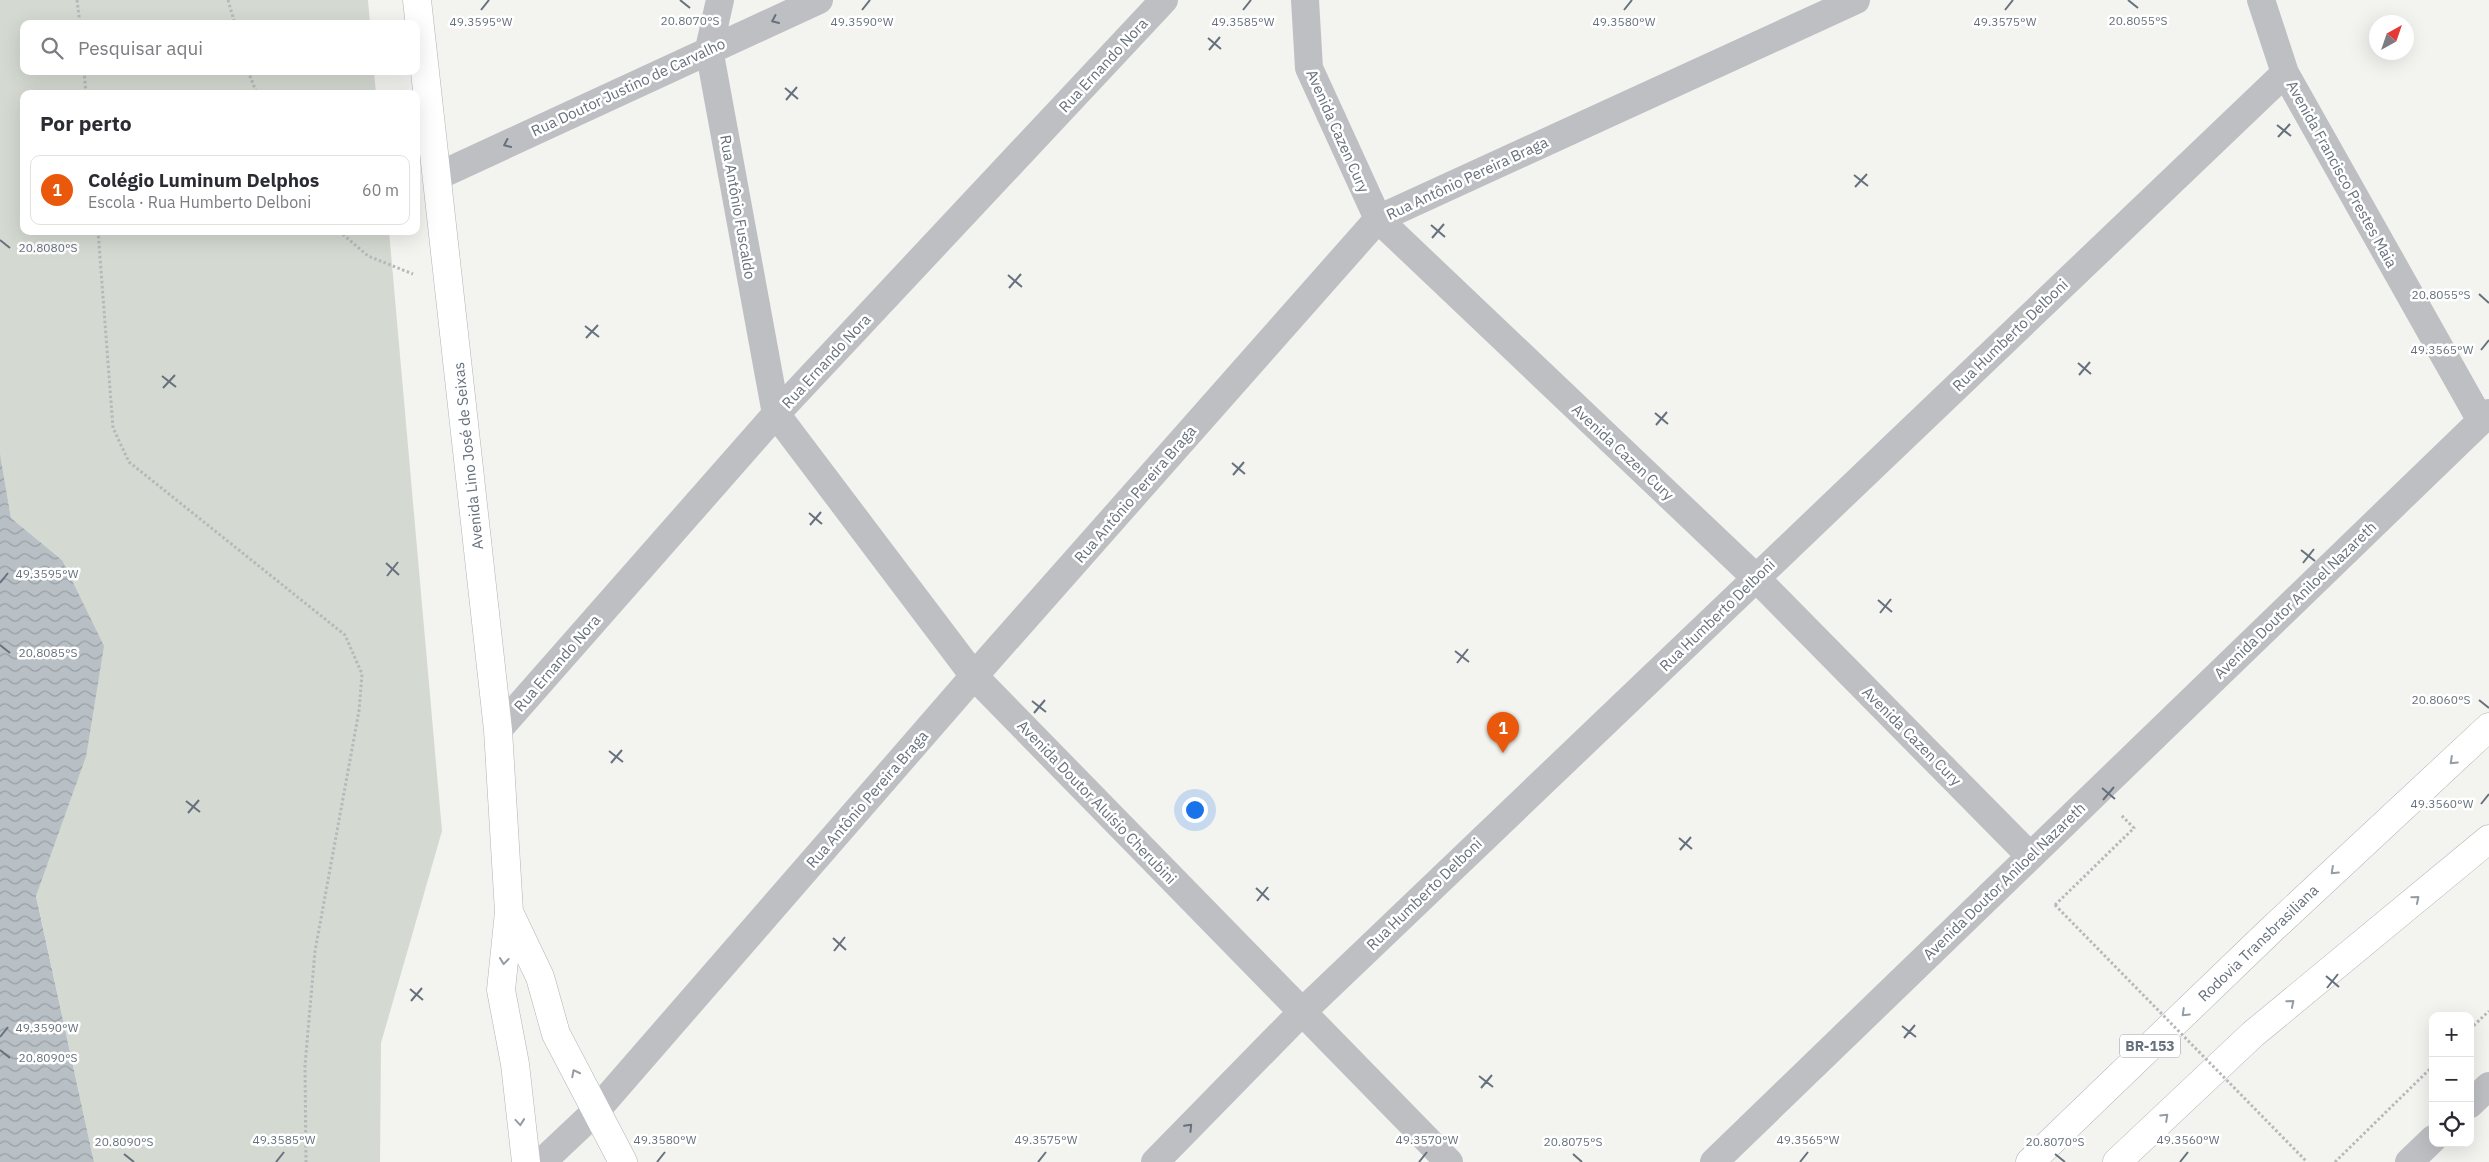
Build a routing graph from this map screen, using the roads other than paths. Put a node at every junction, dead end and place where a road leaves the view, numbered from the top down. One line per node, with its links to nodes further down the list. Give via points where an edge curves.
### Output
1 (417, 0): 8 (main road, Avenida Lino José de Seixas)
2 (720, 0): 10 (street, Rua Antônio Fuscaldo)
3 (819, 0): 10 (street, Rua Doutor Justino de Carvalho, one-way to 10)
4 (1164, 0): 14 (street, Rua Ernando Nora)
5 (1305, 0): 13 (street, Avenida Cazen Cury, via 1309,68)
6 (1856, 0): 13 (street, Rua Antônio Pereira Braga)
7 (2261, 0): 11 (street, Avenida Francisco Prestes Maia)
8 (419, 20)
9 (420, 25): 12 (main road, Avenida Lino José de Seixas)
10 (709, 49): 12 (street, Rua Doutor Justino de Carvalho, one-way to 12); 14 (street, Rua Antônio Fuscaldo)
11 (2285, 73): 15 (street, Avenida Francisco Prestes Maia); 16 (street, Rua Humberto Delboni)
12 (438, 176): 19 (main road, Avenida Lino José de Seixas)
13 (1378, 219): 16 (street, Avenida Cazen Cury); 17 (street, Rua Antônio Pereira Braga)
14 (776, 414): 17 (street, Avenida Doutor Aluísio Cherubini); 19 (street, Rua Ernando Nora)
15 (2485, 417): 21 (street, Avenida Doutor Aniloel Nazareth)
16 (1756, 578): 21 (street, Avenida Cazen Cury); 23 (street, Rua Humberto Delboni)
17 (974, 676): 23 (street, Avenida Doutor Aluísio Cherubini); 26 (street, Rua Antônio Pereira Braga)
18 (2489, 727): 34 (main road, Rodovia Transbrasiliana / BR-153, one-way to 34, via 2270,931)
19 (498, 730): 22 (main road, Avenida Lino José de Seixas)
20 (2489, 839): 35 (main road, one-way to 20, via 2253,1034)
21 (2030, 856): 33 (street, Avenida Doutor Aniloel Nazareth)
22 (509, 912): 26 (main road, Avenida Lino José de Seixas, one-way to 22, via 556,1034 540,977); 28 (main road, Avenida Lino José de Seixas, one-way to 28, via 501,990 515,1064)
23 (1302, 1012): 31 (street, Rua Humberto Delboni, one-way to 23); 32 (street, Avenida Doutor Aluísio Cherubini)
24 (2489, 1086): 25 (street)
25 (2472, 1102)
26 (595, 1112): 29 (street, Rua Antônio Pereira Braga); 30 (main road, Avenida Lino José de Seixas)
27 (2429, 1144): 36 (street)
28 (526, 1162)
29 (542, 1162)
30 (623, 1162)
31 (1155, 1162)
32 (1449, 1162)
33 (1714, 1162)
34 (2030, 1162)
35 (2117, 1162)
36 (2409, 1162)

